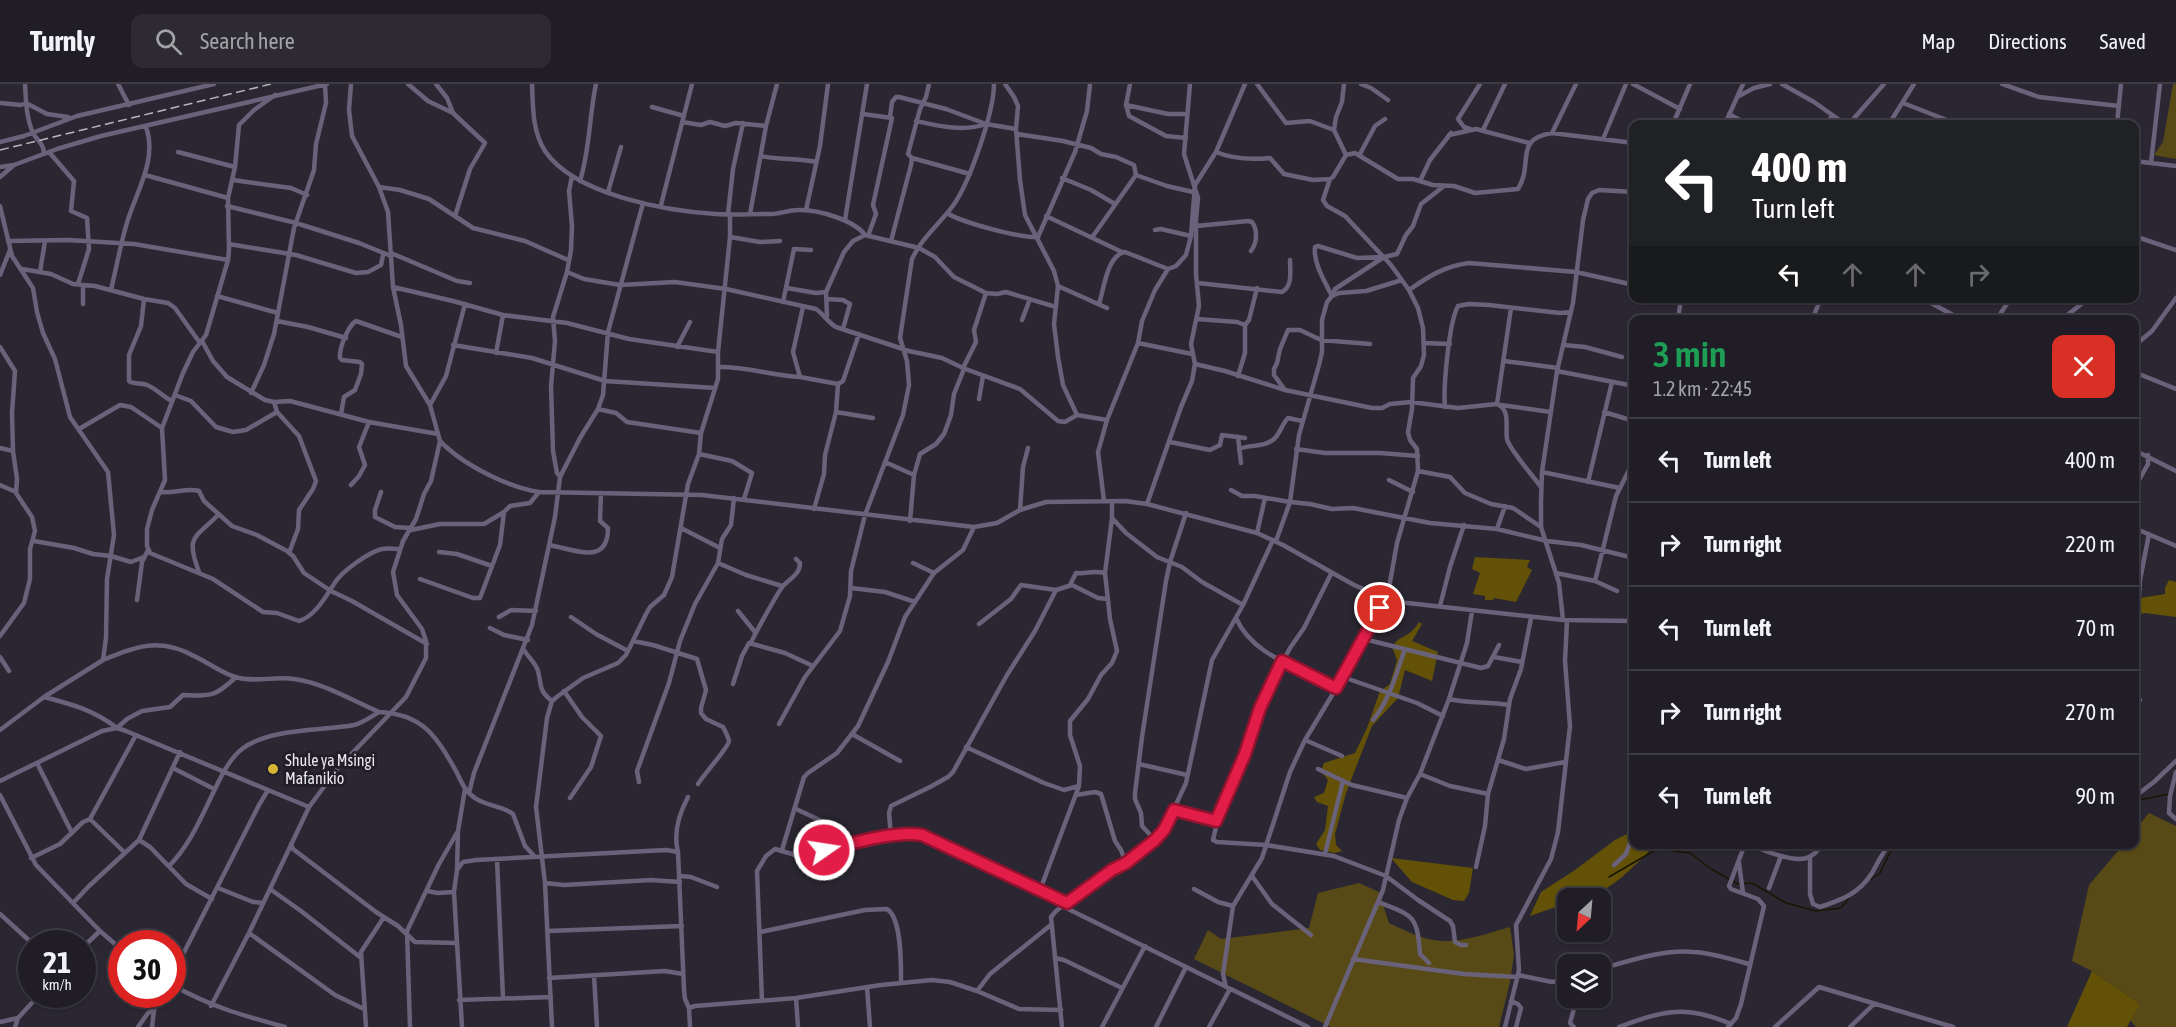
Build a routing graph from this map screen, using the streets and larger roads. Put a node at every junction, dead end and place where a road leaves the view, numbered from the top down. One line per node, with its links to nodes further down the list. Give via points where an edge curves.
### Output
1 (25, 84): 45 (street)
2 (118, 84): 41 (street)
3 (126, 84): 41 (street)
4 (214, 84): 39 (street)
5 (326, 84): 40 (street); 120 (street, via 326,103)
6 (351, 84): 116 (street, via 352,136)
7 (408, 84): 53 (street, via 428,101)
8 (435, 84): 53 (street)
9 (532, 84): 107 (street, via 533,118 543,149)
10 (596, 84): 112 (street)
11 (692, 84): 57 (street)
12 (777, 84): 75 (street)
13 (828, 84): 97 (street)
14 (867, 84): 54 (street)
15 (929, 84): 47 (street)
16 (994, 84): 74 (street)
17 (1005, 84): 80 (street, via 1018,106)
18 (1090, 84): 88 (street)
19 (1130, 84): 49 (street)
20 (1190, 84): 55 (street)
21 (1245, 84): 91 (street)
22 (1257, 84): 78 (street, via 1286,123 1310,121)
23 (1344, 84): 78 (street)
24 (1361, 84): 43 (street)
25 (1480, 84): 77 (street, via 1458,119)
26 (1505, 84): 79 (street)
27 (1576, 84): 82 (street)
28 (1626, 84): 84 (street)
29 (1633, 84): 52 (street)
30 (1690, 84): 52 (street)
31 (1743, 84): 42 (street)
32 (1770, 84): 42 (street)
33 (1782, 84): 58 (street)
34 (1884, 84): 67 (street)
35 (1914, 84): 46 (street)
36 (2002, 84): 50 (street, via 2039,97)
37 (2121, 84): 50 (street)
38 (2160, 84): 99 (street)
39 (193, 87): 48 (street)
40 (275, 95): 76 (street); 101 (street, via 239,125)
41 (125, 96): 48 (street)
42 (1737, 97): 56 (street)
43 (1388, 100)
44 (0, 103): 45 (street)
45 (26, 103): 60 (street, via 47,114); 81 (street)
46 (1903, 103): 68 (street); 69 (street)
47 (922, 104): 59 (street, via 896,97); 71 (street); 74 (street)
48 (129, 105): 60 (street)
49 (1126, 105): 55 (street); 83 (street, via 1129,116 1135,120 1166,136)
50 (2119, 106): 70 (street)
51 (651, 107): 57 (street)
52 (1680, 109): 62 (street)
53 (453, 113): 131 (street, via 485,143 470,169)
54 (863, 114): 59 (street); 133 (street)
55 (1186, 114): 83 (street)
56 (1729, 114): 63 (street); 64 (street)
57 (684, 116): 72 (street)
58 (1832, 116): 65 (street); 66 (street)
59 (890, 117): 137 (street, via 873,205 876,214)
60 (71, 118): 81 (street)
61 (1385, 118): 93 (street, via 1375,126)
62 (1675, 120)
63 (1727, 120)
64 (1740, 120)
65 (1829, 120)
66 (1838, 120)
67 (1853, 120)
68 (1892, 120)
69 (1947, 120)
70 (2117, 120)
71 (916, 121): 74 (street, via 963,128); 96 (street, via 908,154)
72 (682, 122): 73 (street, via 725,126); 124 (street)
73 (743, 123): 75 (street); 129 (street)
74 (986, 123): 80 (street); 104 (street)
75 (766, 126): 95 (street)
76 (146, 127): 92 (street); 105 (street, via 150,151)
77 (1470, 129): 79 (street); 113 (street, via 1450,134)
78 (1334, 130): 94 (street)
79 (1483, 130): 87 (street)
80 (1017, 131): 88 (street); 141 (street, via 1025,215)
81 (33, 133): 85 (street); 92 (street)
82 (1552, 133): 84 (street); 87 (street, via 1534,137)
83 (1186, 138): 114 (street, via 1185,162)
84 (1603, 139): 86 (street)
85 (0, 142)
86 (1629, 142)
87 (1529, 143): 115 (street, via 1518,189 1475,193)
88 (1077, 144): 106 (street, via 1130,162); 109 (street)
89 (621, 147): 117 (street)
90 (178, 152): 101 (street)
91 (1216, 152): 110 (street, via 1232,158 1270,158 1284,174); 114 (street)
92 (46, 153): 100 (street); 145 (street, via 74,181 71,211 87,218)
93 (1360, 154): 94 (street); 113 (street, via 1395,177)
94 (1346, 155): 110 (street)
95 (761, 156): 97 (street); 130 (street)
96 (912, 158): 104 (street); 147 (street)
97 (816, 162): 127 (street)
98 (2139, 162): 99 (street)
99 (2151, 163): 102 (street)
100 (14, 165): 103 (street); 108 (street)
101 (235, 166): 111 (street)
102 (2176, 166)
103 (0, 167)
104 (970, 174): 128 (street)
105 (145, 175): 121 (street); 148 (street)
106 (1136, 175): 118 (street); 123 (street)
107 (572, 176): 112 (street); 161 (street)
108 (0, 177)
109 (1062, 178): 123 (street); 132 (street)
110 (1330, 179): 159 (street, via 1323,194 1327,206 1346,216)
111 (233, 180): 120 (street, via 291,188); 121 (street)
112 (580, 181): 117 (street)
113 (1420, 181): 115 (street)
114 (1196, 185): 118 (street); 135 (street)
115 (1444, 186): 159 (street, via 1421,204 1397,254)
116 (379, 187): 131 (street, via 429,199); 158 (street, via 388,212)
117 (608, 192): 122 (street)
118 (1193, 192): 138 (street)
119 (1629, 192): 167 (street, via 1599,190 1590,195 1582,220)
120 (307, 195): 134 (street)
121 (228, 198): 126 (street)
122 (643, 203): 124 (street); 174 (street)
123 (1115, 204): 140 (street)
124 (661, 205): 129 (street, via 689,212)
125 (0, 206): 143 (street)
126 (227, 206): 134 (street); 149 (street)
127 (806, 210): 130 (street); 133 (street)
128 (947, 213): 141 (street, via 960,220); 151 (street)
129 (729, 214): 130 (street); 139 (street)
130 (750, 214)
131 (455, 216): 161 (street, via 482,231 525,241)
132 (1046, 216): 140 (street); 141 (street)
133 (845, 220): 137 (street)
134 (296, 223): 156 (street); 157 (street)
135 (1196, 226): 154 (street, via 1252,222 1256,231); 170 (street)
136 (1155, 230): 138 (street)
137 (867, 235): 147 (street); 182 (street, via 853,241 844,252)
138 (1191, 236): 164 (street, via 1186,255)
139 (730, 237): 146 (street); 179 (street)
140 (1093, 237): 155 (street)
141 (1037, 238): 175 (street)
142 (2139, 238): 153 (street)
143 (8, 241): 144 (street); 150 (street)
144 (45, 241): 145 (street); 165 (street)
145 (88, 241): 148 (street); 173 (street)
146 (780, 241)
147 (891, 241): 151 (street)
148 (122, 243): 160 (street); 180 (street)
149 (229, 244): 156 (street); 160 (street)
150 (11, 248): 163 (street); 168 (street)
151 (919, 248): 183 (street, via 935,257 954,277); 230 (street, via 912,259 903,313)
152 (811, 250): 177 (street, via 794,249)
153 (2176, 250)
154 (1251, 251)
155 (1122, 252): 164 (street); 195 (street, via 1113,260)
156 (290, 254): 157 (street, via 362,273 381,265); 201 (street)
157 (383, 255): 158 (street)
158 (391, 255): 171 (street); 176 (street)
159 (1384, 257): 169 (street); 185 (street, via 1335,289); 185 (street, via 1357,258 1315,247 1314,254)
160 (228, 260): 184 (street)
161 (568, 260): 166 (street)
162 (1290, 260): 178 (street, via 1290,284 1285,291)
163 (22, 269): 165 (street); 275 (street, via 35,294 68,412)
164 (1168, 269): 222 (street, via 1142,321)
165 (40, 272): 173 (street)
166 (567, 272): 174 (street); 210 (street)
167 (1576, 272): 172 (street); 181 (street, via 1452,265); 200 (street)
168 (0, 275)
169 (1402, 280): 181 (street); 185 (street)
170 (1198, 283): 178 (street); 207 (street)
171 (470, 284)
172 (1629, 284)
173 (80, 285): 180 (street); 193 (street)
174 (620, 285): 179 (street, via 675,282); 215 (street)
175 (1058, 286): 195 (street); 197 (street)
176 (393, 287): 194 (street); 217 (street)
177 (787, 288): 182 (street); 190 (street)
178 (1257, 288): 213 (street)
179 (726, 289): 190 (street); 231 (street)
180 (111, 290): 188 (street)
181 (1409, 290): 223 (street)
182 (826, 292): 189 (street)
183 (986, 293): 186 (street, via 1005,291); 239 (street, via 974,330 976,342)
184 (217, 296): 201 (street); 220 (street)
185 (1332, 296): 219 (street, via 1324,312)
186 (1029, 298): 197 (street); 208 (street)
187 (2176, 298): 221 (street)
188 (144, 299): 220 (street, via 175,308); 256 (street, via 142,322 129,355 129,381 150,386)
189 (827, 299): 206 (street); 214 (street, via 850,304)
190 (783, 302): 196 (street)
191 (1931, 303): 204 (street)
192 (2083, 303): 205 (street)
193 (83, 304)
194 (465, 304): 203 (street); 226 (street)
195 (1099, 304): 198 (street)
196 (803, 307): 206 (street); 244 (street, via 793,352)
197 (1056, 307): 268 (street, via 1054,332 1063,385)
198 (1107, 308)
199 (1511, 308): 202 (street); 225 (street, via 1458,306); 235 (street)
200 (1571, 312): 202 (street); 212 (street)
201 (278, 313): 209 (street)
202 (1560, 313): 212 (street)
203 (503, 315): 210 (street); 232 (street)
204 (1953, 315)
205 (2067, 315)
206 (828, 317): 214 (street, via 831,324)
207 (1197, 319): 213 (street); 233 (street)
208 (1022, 320)
209 (277, 321): 218 (street); 252 (street)
210 (553, 322): 215 (street); 236 (street)
211 (690, 322): 229 (street)
212 (1568, 322): 227 (street)
213 (1245, 325): 243 (street, via 1245,352)
214 (843, 329): 216 (street)
215 (608, 332): 229 (street); 245 (street)
216 (859, 334): 230 (street); 247 (street, via 843,381)
217 (402, 337): 218 (street, via 356,321); 259 (street, via 406,366)
218 (346, 338): 267 (street, via 340,357 360,362 362,368 355,390 342,400)
219 (1321, 340): 224 (street); 250 (street, via 1300,330 1288,330 1274,372); 254 (street, via 1322,352)
220 (201, 342): 252 (street, via 223,373); 253 (street)
221 (2139, 342)
222 (1138, 343): 233 (street); 270 (street)
223 (1425, 343): 225 (street); 258 (street, via 1422,363 1413,378)
224 (1370, 344)
225 (1450, 344): 261 (street)
226 (453, 345): 232 (street); 259 (street, via 446,376)
227 (1564, 345): 234 (street); 240 (street)
228 (0, 347): 286 (street, via 15,371)
229 (677, 347): 231 (street)
230 (903, 348): 239 (street, via 942,358); 292 (street, via 909,385 907,402)
231 (718, 352): 238 (street)
232 (496, 353): 236 (street)
233 (1192, 354): 237 (street)
234 (1622, 357)
235 (1504, 361): 240 (street); 260 (street)
236 (552, 364): 245 (street); 301 (street, via 554,451)
237 (1195, 364): 243 (street); 281 (street)
238 (718, 367): 244 (street); 249 (street)
239 (963, 369): 242 (street); 299 (street, via 944,434 920,454)
240 (1558, 370): 246 (street); 265 (street)
241 (2139, 374): 251 (street)
242 (983, 376): 255 (street); 268 (street, via 1020,389 1058,421 1065,422)
243 (1239, 376): 250 (street)
244 (800, 377): 247 (street)
245 (605, 381): 249 (street); 262 (street)
246 (1612, 382): 248 (street); 266 (street)
247 (838, 384): 264 (street)
248 (1629, 385)
249 (715, 388): 276 (street)
250 (1285, 390): 254 (street)
251 (2176, 390)
252 (251, 393): 257 (street)
253 (175, 395): 256 (street); 263 (street, via 191,401 213,424 228,432 246,430)
254 (1310, 395): 258 (street, via 1372,408); 272 (street)
255 (979, 399)
256 (172, 401): 274 (street)
257 (274, 402): 263 (street); 267 (street, via 290,401)
258 (1411, 402): 261 (street); 290 (street, via 1408,432)
259 (430, 405): 277 (street)
260 (1499, 405): 261 (street); 265 (street); 308 (street, via 1507,417 1509,444)
261 (1445, 407)
262 (598, 409): 276 (street, via 616,413 627,422); 301 (street)
263 (277, 412): 355 (street, via 299,436 316,481 299,510 298,529)
264 (836, 412): 269 (street); 327 (street)
265 (1551, 412): 298 (street)
266 (1604, 412): 271 (street); 305 (street)
267 (341, 414): 273 (street)
268 (1077, 415): 270 (street)
269 (873, 418)
270 (1107, 420): 322 (street, via 1098,453)
271 (1629, 420)
272 (1302, 421): 284 (street, via 1288,418 1271,441); 285 (street)
273 (369, 422): 277 (street); 307 (street, via 359,447 365,465)
274 (162, 428): 275 (street, via 131,407 120,405); 312 (street, via 165,480)
275 (79, 429): 356 (street, via 108,472 114,530)
276 (701, 433): 288 (street)
277 (438, 434): 280 (street)
278 (1238, 437): 279 (street); 281 (street, via 1222,435 1220,446 1210,450); 284 (street)
279 (1245, 438)
280 (440, 441): 314 (street, via 450,451 504,482); 340 (street, via 431,481)
281 (1170, 442): 325 (street)
282 (0, 448): 286 (street)
283 (1028, 448): 328 (street)
284 (1239, 449): 293 (street)
285 (1296, 449): 290 (street); 324 (street)
286 (13, 451): 311 (street)
287 (2139, 452): 289 (street)
288 (699, 454): 318 (street); 321 (street, via 732,461 752,472)
289 (2148, 455): 291 (street); 294 (street)
290 (1418, 456): 296 (street)
291 (2156, 460): 294 (street); 297 (street)
292 (885, 462): 299 (street); 332 (street)
293 (1241, 463)
294 (2148, 464): 304 (street)
295 (1629, 469): 300 (street)
296 (1418, 471): 316 (street); 326 (street, via 1446,475 1466,493)
297 (2176, 471)
298 (1542, 472): 305 (street); 308 (street)
299 (915, 475): 335 (street)
300 (1625, 476): 302 (street); 309 (street)
301 (560, 477): 315 (street)
302 (1629, 477)
303 (1389, 480): 316 (street)
304 (2139, 480)
305 (1588, 482): 309 (street)
306 (0, 485): 311 (street)
307 (351, 485)
308 (1541, 487): 337 (street)
309 (1620, 488): 353 (street)
310 (1231, 490): 320 (street, via 1242,496)
311 (16, 492): 346 (street, via 34,522)
312 (160, 492): 330 (street, via 199,491 204,501); 352 (street, via 147,529)
313 (381, 492): 340 (street, via 375,517 395,527)
314 (539, 492): 315 (street); 329 (street, via 530,503 510,506)
315 (558, 492): 317 (street); 348 (street)
316 (1413, 492): 334 (street)
317 (601, 493): 318 (street); 348 (street, via 600,521 608,528 602,549 584,552)
318 (687, 495): 319 (street); 338 (street)
319 (734, 498): 321 (street); 350 (street, via 731,525)
320 (1265, 498): 324 (street); 343 (street)
321 (744, 500): 327 (street)
322 (1104, 501): 323 (street); 328 (street, via 1055,501)
323 (1112, 501): 325 (street); 333 (street)
324 (1290, 502): 334 (street); 345 (street)
325 (1148, 504): 331 (street)
326 (1505, 506): 337 (street); 341 (street)
327 (814, 509): 332 (street)
328 (1020, 510): 339 (street, via 997,523)
329 (504, 512): 340 (street, via 481,525 445,523); 363 (street, via 502,540)
330 (219, 513): 355 (street, via 232,526); 364 (street, via 193,541 191,547)
331 (1186, 513): 343 (street); 360 (street)
332 (865, 514): 335 (street); 373 (street, via 851,571)
333 (1112, 518): 360 (street, via 1136,542); 366 (street)
334 (1405, 518): 336 (street); 379 (street)
335 (910, 520): 339 (street)
336 (1464, 525): 341 (street); 383 (street)
337 (1541, 527): 347 (street)
338 (681, 528): 350 (street); 399 (street, via 672,577 664,595 650,607)
339 (974, 528): 365 (street, via 963,550)
340 (411, 529): 351 (street)
341 (1497, 529): 347 (street)
342 (2139, 530): 344 (street)
343 (1257, 533): 345 (street)
344 (2149, 534): 349 (street); 377 (street)
345 (1275, 540): 368 (street); 382 (street)
346 (34, 541): 356 (street); 396 (street, via 24,603)
347 (1547, 541): 353 (street); 367 (street)
348 (549, 545): 384 (street)
349 (2176, 546)
350 (720, 548): 362 (street)
351 (400, 549): 375 (street, via 373,552 339,578); 400 (street, via 393,572 394,587 418,621)
352 (148, 550): 357 (street); 364 (street)
353 (1602, 550): 358 (street); 370 (street)
354 (439, 552): 363 (street)
355 (289, 553): 375 (street, via 304,573)
356 (111, 556): 357 (street, via 131,562); 409 (street)
357 (144, 557): 380 (street)
358 (1629, 557)
359 (796, 559): 372 (street, via 801,563 800,570)
360 (1170, 562): 382 (street); 443 (street)
361 (913, 563): 365 (street)
362 (718, 564): 372 (street); 406 (street)
363 (492, 566): 369 (street, via 479,599)
364 (199, 572): 375 (street, via 263,612 295,621 309,616)
365 (934, 573): 381 (street)
366 (1106, 573): 371 (street, via 1076,573); 378 (street)
367 (1556, 573): 370 (street); 391 (street)
368 (1331, 574): 379 (street); 410 (street)
369 (420, 579)
370 (1594, 581): 376 (street)
371 (1070, 585): 374 (street); 378 (street)
372 (782, 586): 395 (street)
373 (851, 588): 381 (street, via 885,592); 413 (street, via 838,635)
374 (1056, 590): 393 (street, via 1021,585 1011,599); 435 (street)
375 (331, 591): 400 (street)
376 (1617, 591)
377 (2139, 596)
378 (1108, 599): 454 (street, via 1117,651 1069,726 1080,766)
379 (1385, 599): 383 (street); 397 (street)
380 (137, 600)
381 (915, 602): 432 (street, via 901,623 875,692)
382 (1243, 605): 389 (street)
383 (1440, 606): 386 (street)
384 (536, 611): 387 (street, via 511,610); 398 (street)
385 (738, 611): 395 (street)
386 (1472, 611): 390 (street); 412 (street)
387 (499, 617)
388 (571, 617): 405 (street)
389 (1236, 618): 410 (street, via 1263,651); 449 (street, via 1212,660)
390 (1532, 618): 391 (street); 411 (street)
391 (1565, 620): 392 (street); 442 (street, via 1570,715)
392 (1629, 621)
393 (979, 624)
394 (489, 628): 398 (street)
395 (755, 632): 401 (street)
396 (0, 636)
397 (1364, 639): 403 (street); 416 (street)
398 (528, 640): 404 (street)
399 (633, 641): 405 (street); 406 (street)
400 (427, 644): 426 (street, via 426,658 414,684)
401 (751, 644): 413 (street); 417 (street, via 746,646)
402 (1499, 645): 408 (street)
403 (1406, 649): 412 (street); 420 (street)
404 (524, 650): 423 (street, via 538,670 542,691); 457 (street)
405 (628, 651): 419 (street, via 618,663)
406 (676, 653): 452 (street, via 637,771); 453 (street, via 697,659 706,690 701,713 723,727 729,740)
407 (0, 657): 414 (street)
408 (1494, 657): 411 (street); 412 (street, via 1486,667)
409 (103, 660): 415 (street, via 135,648 163,645 186,651); 421 (street)
410 (1282, 661): 418 (street); 470 (street)
411 (1522, 662): 424 (street)
412 (1460, 664): 422 (street)
413 (813, 666): 429 (street)
414 (9, 671)
415 (236, 677): 425 (street, via 301,680); 430 (street, via 214,694 183,694 170,707 142,711)
416 (1343, 677): 418 (street); 420 (street)
417 (733, 684)
418 (1336, 688): 434 (street)
419 (564, 691): 423 (street); 463 (street, via 601,736 591,767)
420 (1390, 694): 427 (street); 428 (street)
421 (44, 697): 430 (street, via 83,707); 431 (street)
422 (1449, 699): 424 (street); 427 (street)
423 (552, 701): 488 (street, via 537,795)
424 (1509, 705): 438 (street)
425 (379, 712): 426 (street); 446 (street, via 353,725 279,735 250,744)
426 (391, 714): 457 (street, via 425,726); 465 (street, via 338,768)
427 (1443, 716): 448 (street)
428 (1373, 720)
429 (779, 724)
430 (117, 728): 433 (street); 441 (street, via 102,731)
431 (0, 730)
432 (852, 734): 439 (street); 466 (street, via 830,759 804,777)
433 (136, 735): 436 (street); 468 (street)
434 (1305, 740): 437 (street); 478 (street, via 1290,772)
435 (966, 747): 454 (street, via 1064,790); 473 (street, via 948,777 892,803)
436 (180, 752): 444 (street); 446 (street)
437 (1342, 756)
438 (1498, 760): 442 (street, via 1526,769); 459 (street)
439 (900, 761)
440 (2176, 761): 458 (street)
441 (38, 762): 450 (street); 472 (street)
442 (1565, 762): 547 (street, via 1554,851 1516,925)
443 (1139, 764): 449 (street); 475 (street, via 1135,799 1142,813 1142,826)
444 (173, 768): 455 (street); 474 (street)
445 (1318, 768): 451 (street)
446 (223, 772): 455 (street); 456 (street)
447 (2176, 772): 469 (street, via 2169,807 2170,815)
448 (1420, 774): 459 (street, via 1450,786); 464 (street)
449 (1187, 776): 467 (street)
450 (0, 781)
451 (1343, 781): 464 (street); 487 (street)
452 (639, 782)
453 (698, 784)
454 (1079, 786): 461 (street)
455 (214, 789): 497 (street, via 191,839)
456 (268, 790): 465 (street); 505 (street)
457 (467, 791): 471 (street); 490 (street, via 484,803 511,812 525,846)
458 (2139, 793)
459 (1488, 794): 498 (street)
460 (0, 795): 492 (street)
461 (1076, 795): 495 (street, via 1101,794 1114,841); 509 (street)
462 (688, 797): 486 (street, via 676,830)
463 (570, 798)
464 (1407, 798): 501 (street, via 1395,831)
465 (309, 807): 476 (street)
466 (796, 809): 483 (street); 484 (street, via 828,824)
467 (1174, 810): 470 (street); 475 (street)
468 (90, 819): 472 (street); 485 (street)
469 (2176, 819)
470 (1216, 821): 478 (street, via 1215,842)
471 (458, 831): 499 (street); 510 (street)
472 (72, 833): 492 (street)
473 (891, 836): 484 (street); 509 (street, via 917,834 932,838)
474 (139, 840): 485 (street); 497 (street)
475 (1155, 840): 495 (street)
476 (291, 844): 508 (street); 520 (street)
477 (1629, 845): 496 (street)
478 (1266, 846): 487 (street); 500 (street)
479 (1744, 849): 494 (street)
480 (1761, 849): 489 (street)
481 (1818, 849): 491 (street)
482 (1887, 849): 491 (street, via 1856,892 1820,907 1813,903 1810,894)
483 (782, 850): 484 (street, via 816,861); 526 (street, via 772,849 757,871)
484 (824, 850)
485 (124, 852): 515 (street)
486 (678, 852): 488 (street); 502 (street)
487 (1325, 854): 501 (street)
488 (542, 856): 490 (street); 503 (street)
489 (1781, 856): 491 (street); 506 (street)
490 (535, 857): 493 (street)
491 (1810, 857)
492 (32, 858): 515 (street)
493 (497, 859): 499 (street, via 464,862); 557 (street)
494 (1738, 861): 512 (street); 512 (street, via 1729,883 1731,889)
495 (1126, 863): 517 (street)
496 (1614, 865)
497 (169, 866): 513 (street, via 186,884)
498 (1476, 867)
499 (457, 870): 511 (street)
500 (1252, 876): 518 (street); 530 (street, via 1272,904)
501 (1386, 876): 514 (street); 535 (street, via 1450,921 1455,942)
502 (680, 879): 503 (street); 504 (street, via 690,877); 522 (street)
503 (545, 883): 525 (street)
504 (717, 887)
505 (218, 888): 513 (street); 516 (street)
506 (1769, 888)
507 (1194, 889): 518 (street)
508 (270, 890): 516 (street); 538 (street)
509 (1040, 890): 517 (street)
510 (427, 891): 511 (street); 528 (street)
511 (454, 892): 533 (street)
512 (1743, 893): 542 (street, via 1764,906)
513 (212, 899): 537 (street)
514 (1378, 902): 540 (street); 541 (street, via 1410,915 1418,933 1420,954)
515 (73, 903): 524 (street)
516 (263, 903): 527 (street)
517 (1064, 905): 521 (street, via 1053,914); 536 (street)
518 (1233, 906): 553 (street, via 1223,974)
519 (0, 914): 523 (street)
520 (384, 917): 528 (street); 538 (street)
521 (1052, 924): 539 (street); 554 (street, via 990,974)
522 (682, 926): 525 (street); 545 (street)
523 (18, 930)
524 (100, 931): 529 (street); 531 (street)
525 (547, 932): 548 (street)
526 (760, 932): 550 (street, via 887,909 896,926); 560 (street)
527 (249, 933): 563 (street); 567 (street, via 335,995)
528 (406, 934): 532 (street); 534 (street)
529 (96, 935)
530 (1311, 935)
531 (108, 938)
532 (415, 942): 533 (street); 534 (street)
533 (458, 943): 559 (street)
534 (408, 945): 579 (street)
535 (1466, 945)
536 (1145, 946): 544 (street); 552 (street)
537 (186, 949)
538 (360, 957): 567 (street)
539 (1055, 958): 552 (street); 569 (street)
540 (1353, 959): 547 (street, via 1464,974); 591 (street)
541 (1429, 963)
542 (1749, 964): 543 (street, via 1681,951); 573 (street, via 1741,1004)
543 (1611, 966)
544 (1186, 967): 553 (street); 588 (street)
545 (683, 974): 546 (street, via 665,971); 565 (street)
546 (594, 975): 548 (street); 582 (street)
547 (1518, 976): 549 (street); 561 (street)
548 (549, 978): 556 (street)
549 (1557, 981)
550 (901, 982): 551 (street); 554 (street, via 941,981)
551 (867, 987): 558 (street); 585 (street)
552 (1122, 988): 587 (street)
553 (1228, 988): 589 (street); 590 (street)
554 (977, 991): 569 (street, via 1019,1009)
555 (186, 993): 563 (street)
556 (551, 997): 557 (street); 581 (street)
557 (503, 998): 559 (street)
558 (796, 998): 560 (street); 584 (street)
559 (459, 1000): 580 (street)
560 (762, 1001): 565 (street)
561 (1511, 1001): 592 (street); 593 (street, via 1521,1008)
562 (1874, 1004): 595 (street, via 1819,987); 596 (street); 597 (street)
563 (211, 1006): 577 (street)
564 (27, 1008): 570 (street)
565 (689, 1008): 583 (street)
566 (1574, 1008): 572 (street)
567 (364, 1009): 578 (street)
568 (153, 1010): 575 (street); 576 (street)
569 (1060, 1010): 586 (street)
570 (18, 1018): 571 (street); 574 (street)
571 (0, 1022)
572 (1572, 1026)
573 (1730, 1026): 594 (street, via 1684,1011)
574 (15, 1027)
575 (138, 1027)
576 (152, 1027)
577 (285, 1027)
578 (366, 1027)
579 (410, 1027)
580 (462, 1027)
581 (552, 1027)
582 (597, 1027)
583 (690, 1027)
584 (798, 1027)
585 (870, 1027)
586 (1062, 1027)
587 (1102, 1027)
588 (1156, 1027)
589 (1209, 1027)
590 (1308, 1027)
591 (1325, 1027)
592 (1505, 1027)
593 (1516, 1027)
594 (1619, 1027)
595 (1775, 1027)
596 (1850, 1027)
597 (1953, 1027)

